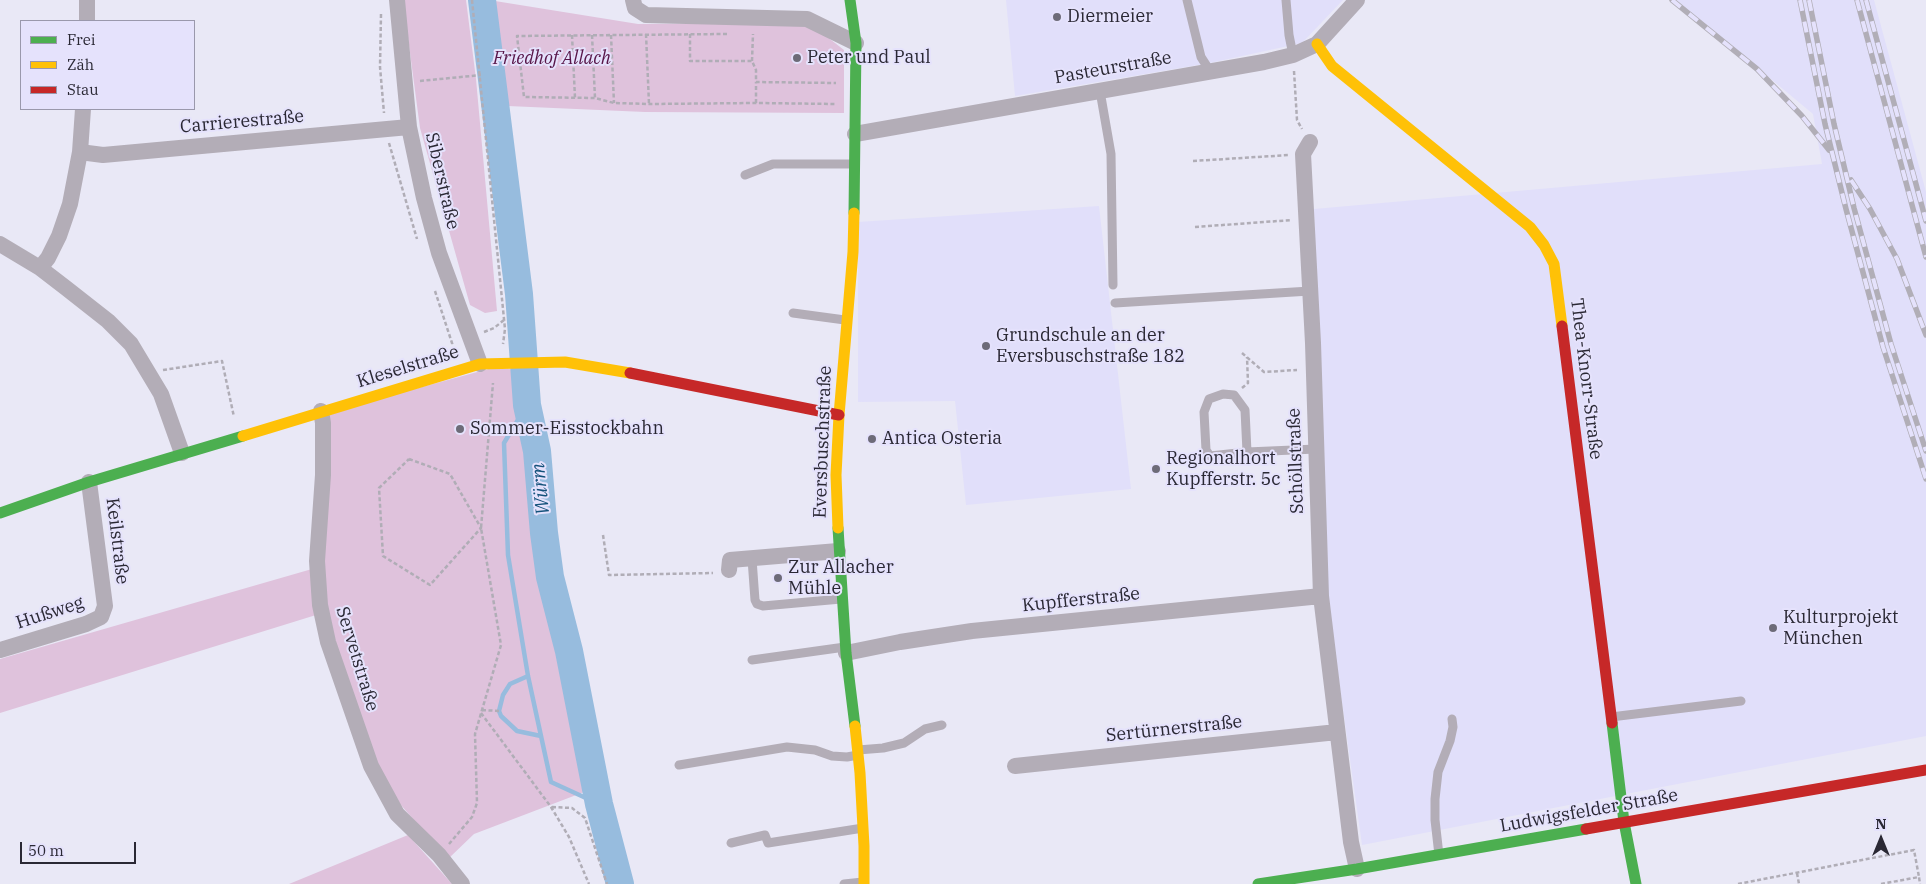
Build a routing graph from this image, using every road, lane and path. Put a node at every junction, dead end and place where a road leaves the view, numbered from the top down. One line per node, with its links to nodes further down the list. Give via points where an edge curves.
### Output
1 (87, 0): 9 (street)
2 (397, 0): 24 (street, Siberstraße)
3 (472, 0): 23 (path)
4 (633, 0): 17 (street, via 635,8 646,15 807,19)
5 (850, 0): 17 (street, Eversbuschstraße)
6 (1187, 0): 21 (lane, via 1201,57)
7 (1286, 0): 19 (lane)
8 (1357, 0): 18 (street, Pasteurstraße)
9 (87, 20)
10 (646, 34): 11 (path); 16 (path); 35 (path)
11 (690, 34): 12 (path); 20 (path, via 690,61)
12 (735, 34)
13 (744, 34): 20 (path, via 753,34)
14 (572, 35): 15 (path); 30 (path); 30 (path, via 517,36 524,97)
15 (592, 35): 16 (path); 31 (path)
16 (611, 35): 33 (path)
17 (856, 44): 26 (street, Eversbuschstraße)
18 (1316, 44): 19 (street, Pasteurstraße); 83 (street, Thea-Knorr-Straße, via 1332,66 1530,227 1554,264)
19 (1293, 55): 21 (street, Pasteurstraße); 39 (path, via 1296,120)
20 (752, 61): 25 (path)
21 (1210, 71): 29 (street, Pasteurstraße)
22 (836, 74): 27 (path)
23 (481, 75): 24 (path); 52 (path)
24 (405, 82): 37 (street, Siberstraße)
25 (756, 82): 27 (path); 34 (path)
26 (856, 82): 27 (path); 38 (street, Eversbuschstraße)
27 (836, 83): 28 (path)
28 (836, 90)
29 (1100, 91): 38 (street, Pasteurstraße); 48 (lane, via 1111,154)
30 (575, 98): 31 (path)
31 (594, 98): 33 (path)
32 (836, 98): 34 (path, via 836,105)
33 (614, 103): 35 (path)
34 (756, 103): 35 (path)
35 (649, 104)
36 (83, 110): 40 (street)
37 (409, 127): 40 (street, Carrierestraße, via 103,155); 54 (street, Siberstraße, via 439,253)
38 (855, 134): 42 (street, Eversbuschstraße)
39 (1306, 148): 41 (path); 44 (street, Schöllstraße)
40 (80, 152): 47 (street, via 70,204 48,258)
41 (1193, 161)
42 (855, 164): 43 (lane, via 773,164); 53 (street, Eversbuschstraße)
43 (746, 176)
44 (1306, 219): 45 (path); 49 (street, Schöllstraße)
45 (1195, 227)
46 (0, 244): 47 (street)
47 (40, 268): 59 (street, via 108,321 131,344)
48 (1113, 285)
49 (1310, 291): 50 (lane); 58 (street, Schöllstraße)
50 (1115, 303)
51 (793, 313): 53 (lane)
52 (504, 320): 54 (path); 57 (path, via 505,329)
53 (848, 320): 62 (street, Eversbuschstraße)
54 (470, 338): 57 (street, Siberstraße)
55 (1242, 353): 56 (path)
56 (1247, 357): 58 (path, via 1264,372); 60 (path, via 1248,383)
57 (496, 364): 61 (street, Kleselstraße); 62 (street, Kleselstraße, via 565,362); 69 (path)
58 (1314, 369): 64 (street, Schöllstraße)
59 (150, 373): 63 (path, via 222,361); 66 (street)
60 (1234, 395): 65 (lane, via 1245,410); 65 (lane, via 1223,394 1209,399 1204,412 1206,450 1210,456)
61 (321, 411): 63 (street, Kleselstraße); 101 (street, Servetstraße, via 323,475 317,561 320,605 328,642 370,766 397,814)
62 (839, 415): 71 (street, Eversbuschstraße, via 836,476)
63 (238, 437): 66 (street, Kleselstraße)
64 (1316, 449): 65 (lane); 74 (street, Schöllstraße)
65 (1247, 452)
66 (182, 453): 67 (street, Kleselstraße)
67 (89, 482): 68 (street, Kleselstraße); 76 (street, Keilstraße)
68 (0, 513)
69 (480, 528): 69 (path, via 450,474 409,459 380,488 383,556 430,585); 81 (path, via 501,646)
70 (603, 535): 73 (path, via 609,575 722,573)
71 (838, 551): 72 (street); 75 (street, Eversbuschstraße)
72 (752, 559): 73 (street, via 730,560); 75 (lane, via 757,604)
73 (729, 570)
74 (1321, 596): 78 (street, Kupfferstraße, via 972,631); 86 (street, Schöllstraße)
75 (841, 599): 78 (street, Eversbuschstraße)
76 (105, 606): 77 (street, Hußweg, via 100,617 86,624)
77 (0, 650)
78 (846, 650): 79 (lane); 87 (street, Eversbuschstraße)
79 (752, 660)
80 (1742, 701): 83 (lane)
81 (481, 711): 82 (path); 91 (path); 94 (path, via 475,734 477,802 472,817)
82 (499, 711)
83 (1610, 718): 92 (street, Thea-Knorr-Straße)
84 (1452, 719): 96 (lane, via 1450,741 1438,772 1436,790)
85 (942, 725): 87 (lane, via 925,729 904,743)
86 (1337, 732): 89 (street, Sertürnerstraße); 97 (street, Schöllstraße)
87 (858, 752): 88 (lane, via 832,756 788,747); 93 (street, Eversbuschstraße)
88 (679, 764)
89 (1015, 766)
90 (1926, 770): 92 (street, Ludwigsfelder Straße)
91 (551, 807): 102 (path, via 569,837); 103 (path, via 572,808 585,818)
92 (1624, 822): 96 (street, Ludwigsfelder Straße); 106 (street, Thea-Knorr-Straße)
93 (863, 828): 95 (lane, via 768,843 765,835); 100 (street, Eversbuschstraße)
94 (452, 841)
95 (731, 843)
96 (1439, 855): 97 (street, Ludwigsfelder Straße)
97 (1357, 870): 105 (street, Ludwigsfelder Straße)
98 (1797, 872): 99 (path, via 1914,850); 107 (path); 108 (path)
99 (1919, 877): 109 (path); 110 (path)
100 (864, 883): 104 (lane)
101 (462, 884)
102 (589, 884)
103 (607, 884)
104 (844, 884)
105 (1258, 884)
106 (1636, 884)
107 (1738, 884)
108 (1800, 884)
109 (1881, 884)
110 (1920, 884)

